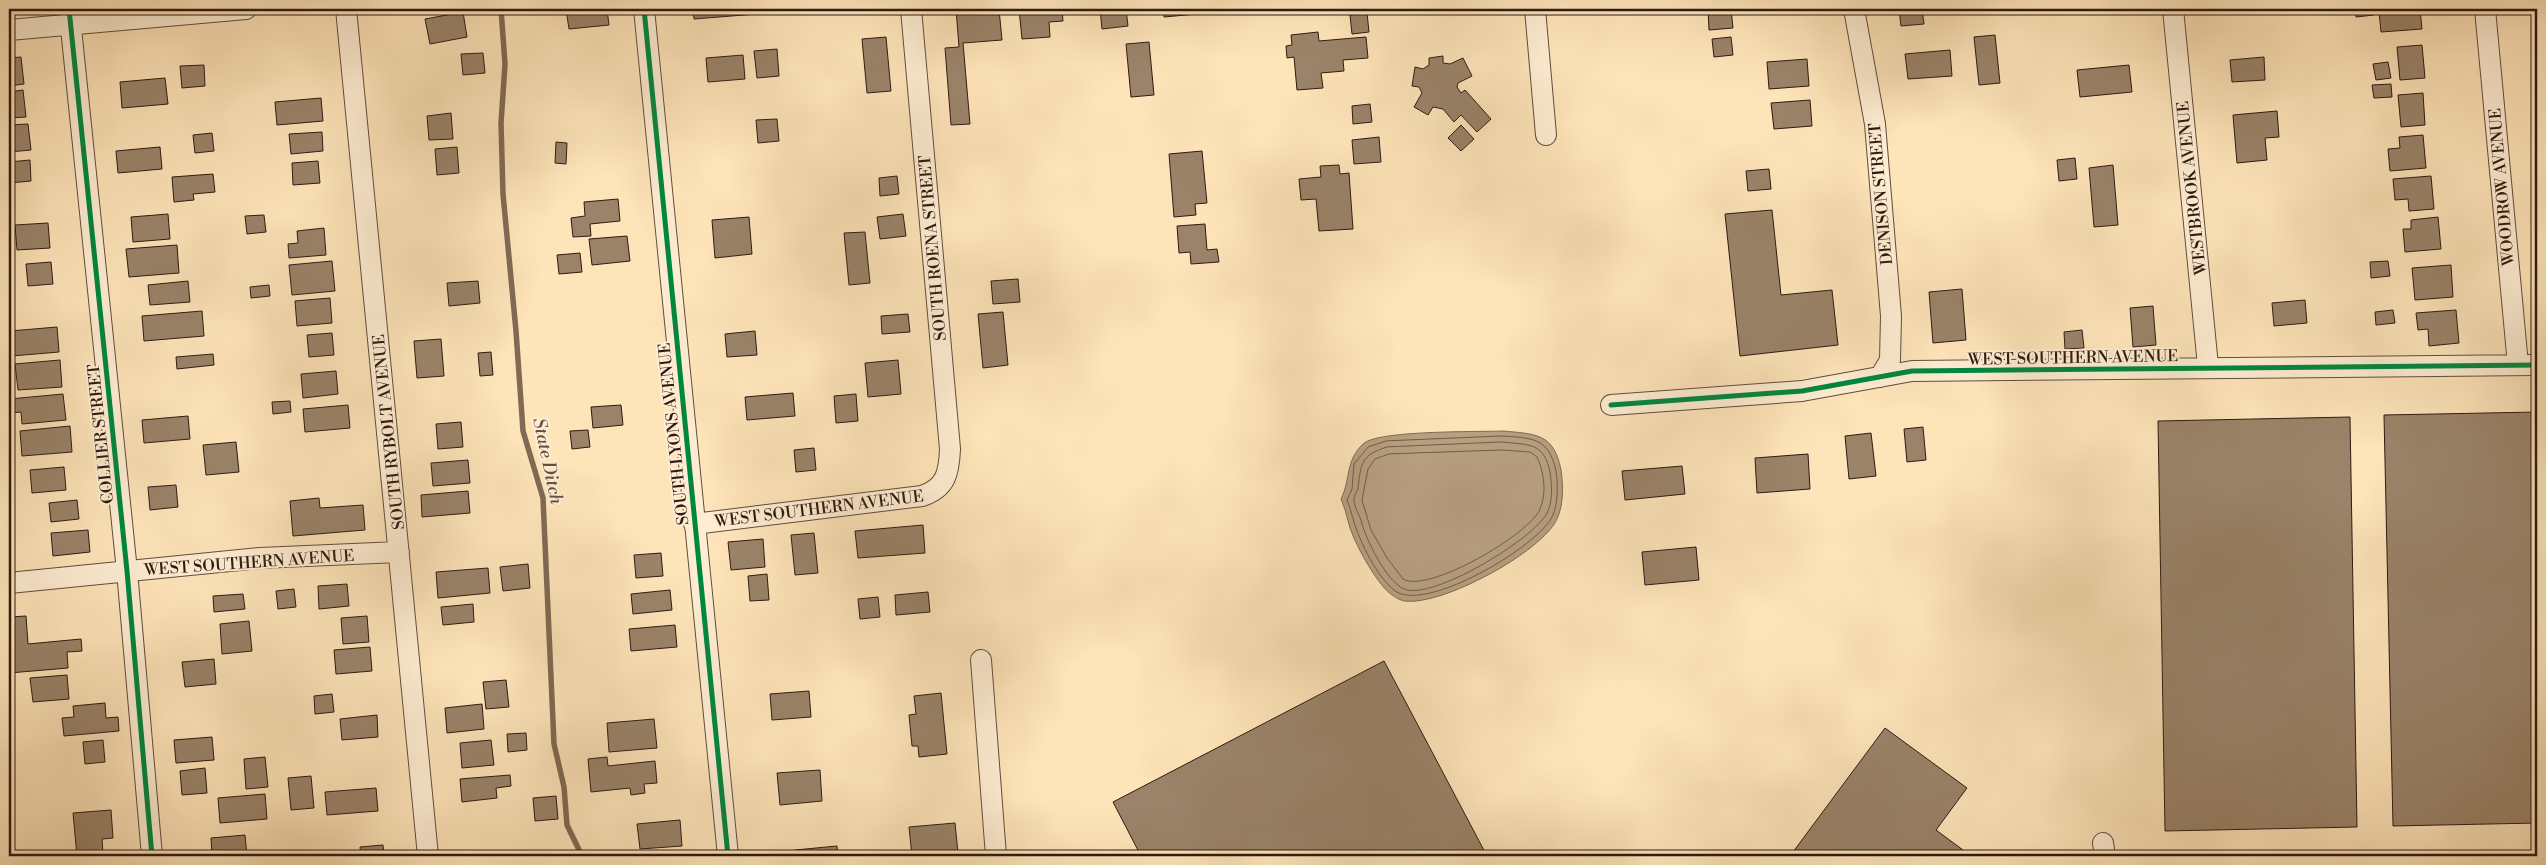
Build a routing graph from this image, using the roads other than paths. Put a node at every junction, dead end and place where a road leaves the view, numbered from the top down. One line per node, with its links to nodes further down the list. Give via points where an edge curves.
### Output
1 (246, 9): 9 (street)
2 (346, 9): 18 (street, SOUTH RYBOLT AVENUE)
3 (644, 9): 17 (street, SOUTH LYONS AVENUE)
4 (911, 9): 16 (street, SOUTH ROENA STREET, via 950,449 948,470)
5 (1535, 9): 11 (street)
6 (1854, 9): 14 (street, DENISON STREET, via 1875,124 1891,316 1890,360)
7 (2173, 9): 13 (street, WESTBROOK AVENUE)
8 (2485, 9): 12 (street, WOODROW AVENUE)
9 (70, 17): 10 (street); 19 (street, COLLIER STREET)
10 (9, 30)
11 (1546, 135)
12 (2528, 365): 13 (street, WEST SOUTHERN AVENUE)
13 (2208, 366): 14 (street, WEST SOUTHERN AVENUE, via 1912,371)
14 (1880, 377): 15 (street, WEST SOUTHERN AVENUE, via 1802,390)
15 (1611, 405)
16 (941, 486): 17 (street, WEST SOUTHERN AVENUE, via 934,492 900,500)
17 (694, 524): 24 (street, SOUTH LYONS AVENUE)
18 (399, 552): 19 (street, WEST SOUTHERN AVENUE, via 260,558); 23 (street, SOUTH RYBOLT AVENUE)
19 (126, 571): 20 (street, WEST SOUTHERN AVENUE); 22 (street, COLLIER STREET)
20 (9, 583)
21 (981, 660): 25 (street)
22 (152, 856)
23 (428, 856)
24 (728, 856)
25 (996, 856)

